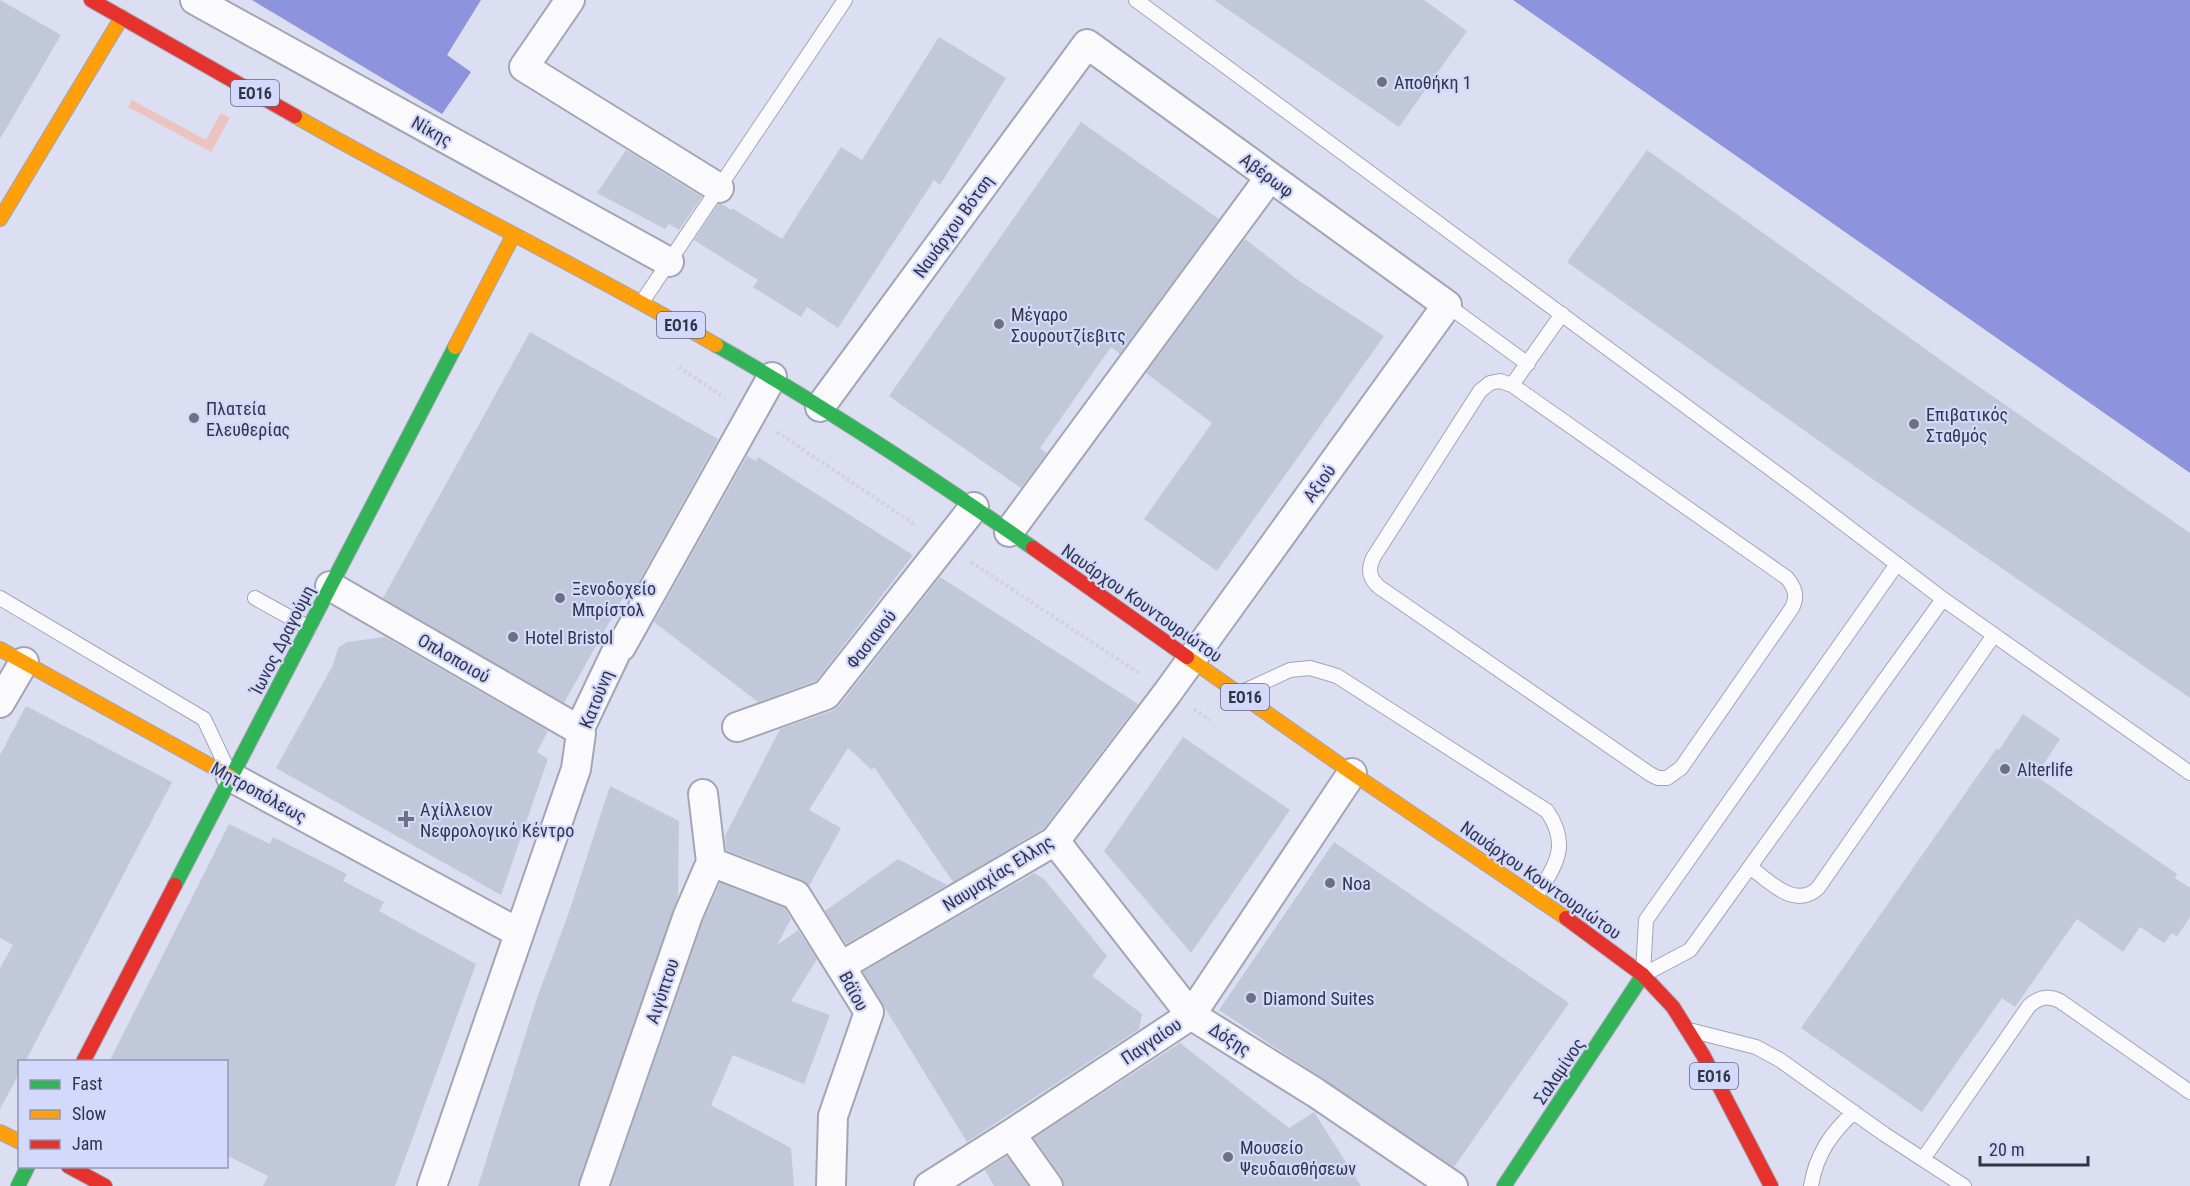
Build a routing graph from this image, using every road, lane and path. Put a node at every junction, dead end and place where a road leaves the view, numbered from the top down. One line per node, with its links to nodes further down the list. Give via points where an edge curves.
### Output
1 (91, 0): 6 (main road, ΕΟ16)
2 (195, 0): 12 (street, Νίκης)
3 (570, 0): 9 (street, via 524,67)
4 (845, 0): 9 (lane)
5 (1136, 0): 15 (lane)
6 (122, 17): 10 (main road); 11 (main road, ΕΟ16)
7 (1087, 44): 8 (street, Αβέρωφ); 19 (street, Ναυάρχου Βότση)
8 (1270, 177): 14 (street, Αβέρωφ); 21 (street)
9 (719, 188): 12 (lane)
10 (0, 219)
11 (513, 236): 13 (main road, Ναυάρχου Κουντουριώτου / ΕΟ16); 23 (main road, Ίωνος Δραγούμη)
12 (669, 262): 13 (lane)
13 (642, 302): 17 (main road, Ναυάρχου Κουντουριώτου / ΕΟ16)
14 (1447, 305): 16 (lane); 30 (street, Αξιού)
15 (1562, 314): 16 (lane); 22 (lane)
16 (1528, 364): 18 (lane)
17 (772, 377): 19 (main road, Ναυάρχου Κουντουριώτου / ΕΟ16); 34 (street, Κατούνη, via 621,647 618,646)
18 (1512, 385): 18 (lane, via 1500,381 1480,391 1373,558 1373,582 1650,774 1667,778 1681,768 1792,608 1796,592 1787,578)
19 (820, 407): 20 (main road, Ναυάρχου Κουντουριώτου / ΕΟ16)
20 (974, 507): 21 (main road, Ναυάρχου Κουντουριώτου / ΕΟ16); 33 (street, Φασιανού, via 826,695)
21 (1009, 532): 30 (main road, Ναυάρχου Κουντουριώτου / ΕΟ16)
22 (1897, 564): 26 (lane); 45 (lane, via 1646,920)
23 (330, 586): 27 (main road, Ίωνος Δραγούμη); 34 (street, Οπλοποιού)
24 (0, 598): 37 (lane, via 204,719)
25 (255, 598): 27 (lane)
26 (1943, 599): 28 (lane); 41 (lane)
27 (309, 628): 37 (main road, Ίωνος Δραγούμη)
28 (1994, 635): 36 (lane); 41 (lane, via 1812,894 1788,894)
29 (12, 655): 32 (street); 37 (main road, Μητροπόλεως)
30 (1191, 660): 31 (main road, Ναυάρχου Κουντουριώτου / ΕΟ16); 39 (street, Ναυμαχίας Ελλης)
31 (1240, 694): 35 (main road, Ναυάρχου Κουντουριώτου / ΕΟ16); 42 (lane, via 1290,670 1310,668 1337,676 1547,811 1555,822 1560,850)
32 (0, 703)
33 (737, 727)
34 (579, 730): 43 (street, Κατούνη, via 576,769)
35 (1352, 773): 42 (main road, Ναυάρχου Κουντουριώτου / ΕΟ16); 46 (street, Παγγαίου)
36 (2190, 773)
37 (231, 777): 43 (street, Μητροπόλεως); 48 (main road, Ίωνος Δραγούμη)
38 (703, 794): 40 (street, Αιγύπτου)
39 (1055, 841): 44 (street, Ναυμαχίας Ελλης); 46 (street, Δόξης)
40 (711, 862): 44 (street, Βάϊου, via 796,895); 61 (street, Αιγύπτου, via 684,926)
41 (1750, 867): 45 (lane, via 1690,950)
42 (1536, 897): 45 (main road, Ναυάρχου Κουντουριώτου / ΕΟ16)
43 (519, 933): 60 (street, Κατούνη)
44 (841, 966): 62 (street, Βάϊου, via 869,1012 833,1116)
45 (1643, 975): 47 (main road, Ναυάρχου Κουντουριώτου / ΕΟ16, via 1671,1004); 66 (main road, Σαλαμίνος)
46 (1191, 1015): 52 (street, Παγγαίου); 65 (street, Δόξης)
47 (1687, 1030): 50 (lane, via 1756,1047); 67 (main road, Ναυάρχου Κουντουριώτου / ΕΟ16)
48 (83, 1060)
49 (2190, 1092): 54 (lane, via 2060,1001 2043,997 2029,1006)
50 (1854, 1112): 54 (lane); 68 (lane, via 1826,1143)
51 (0, 1132): 53 (main road)
52 (1011, 1134): 63 (street, Παγγαίου); 64 (street)
53 (18, 1141)
54 (1923, 1159): 57 (lane)
55 (27, 1168): 58 (main road)
56 (70, 1168): 59 (main road)
57 (1942, 1171): 69 (lane); 70 (lane)
58 (18, 1186)
59 (105, 1186)
60 (432, 1186)
61 (594, 1186)
62 (831, 1186)
63 (929, 1186)
64 (1048, 1186)
65 (1453, 1186)
66 (1504, 1186)
67 (1772, 1186)
68 (1811, 1186)
69 (1943, 1186)
70 (1964, 1186)

